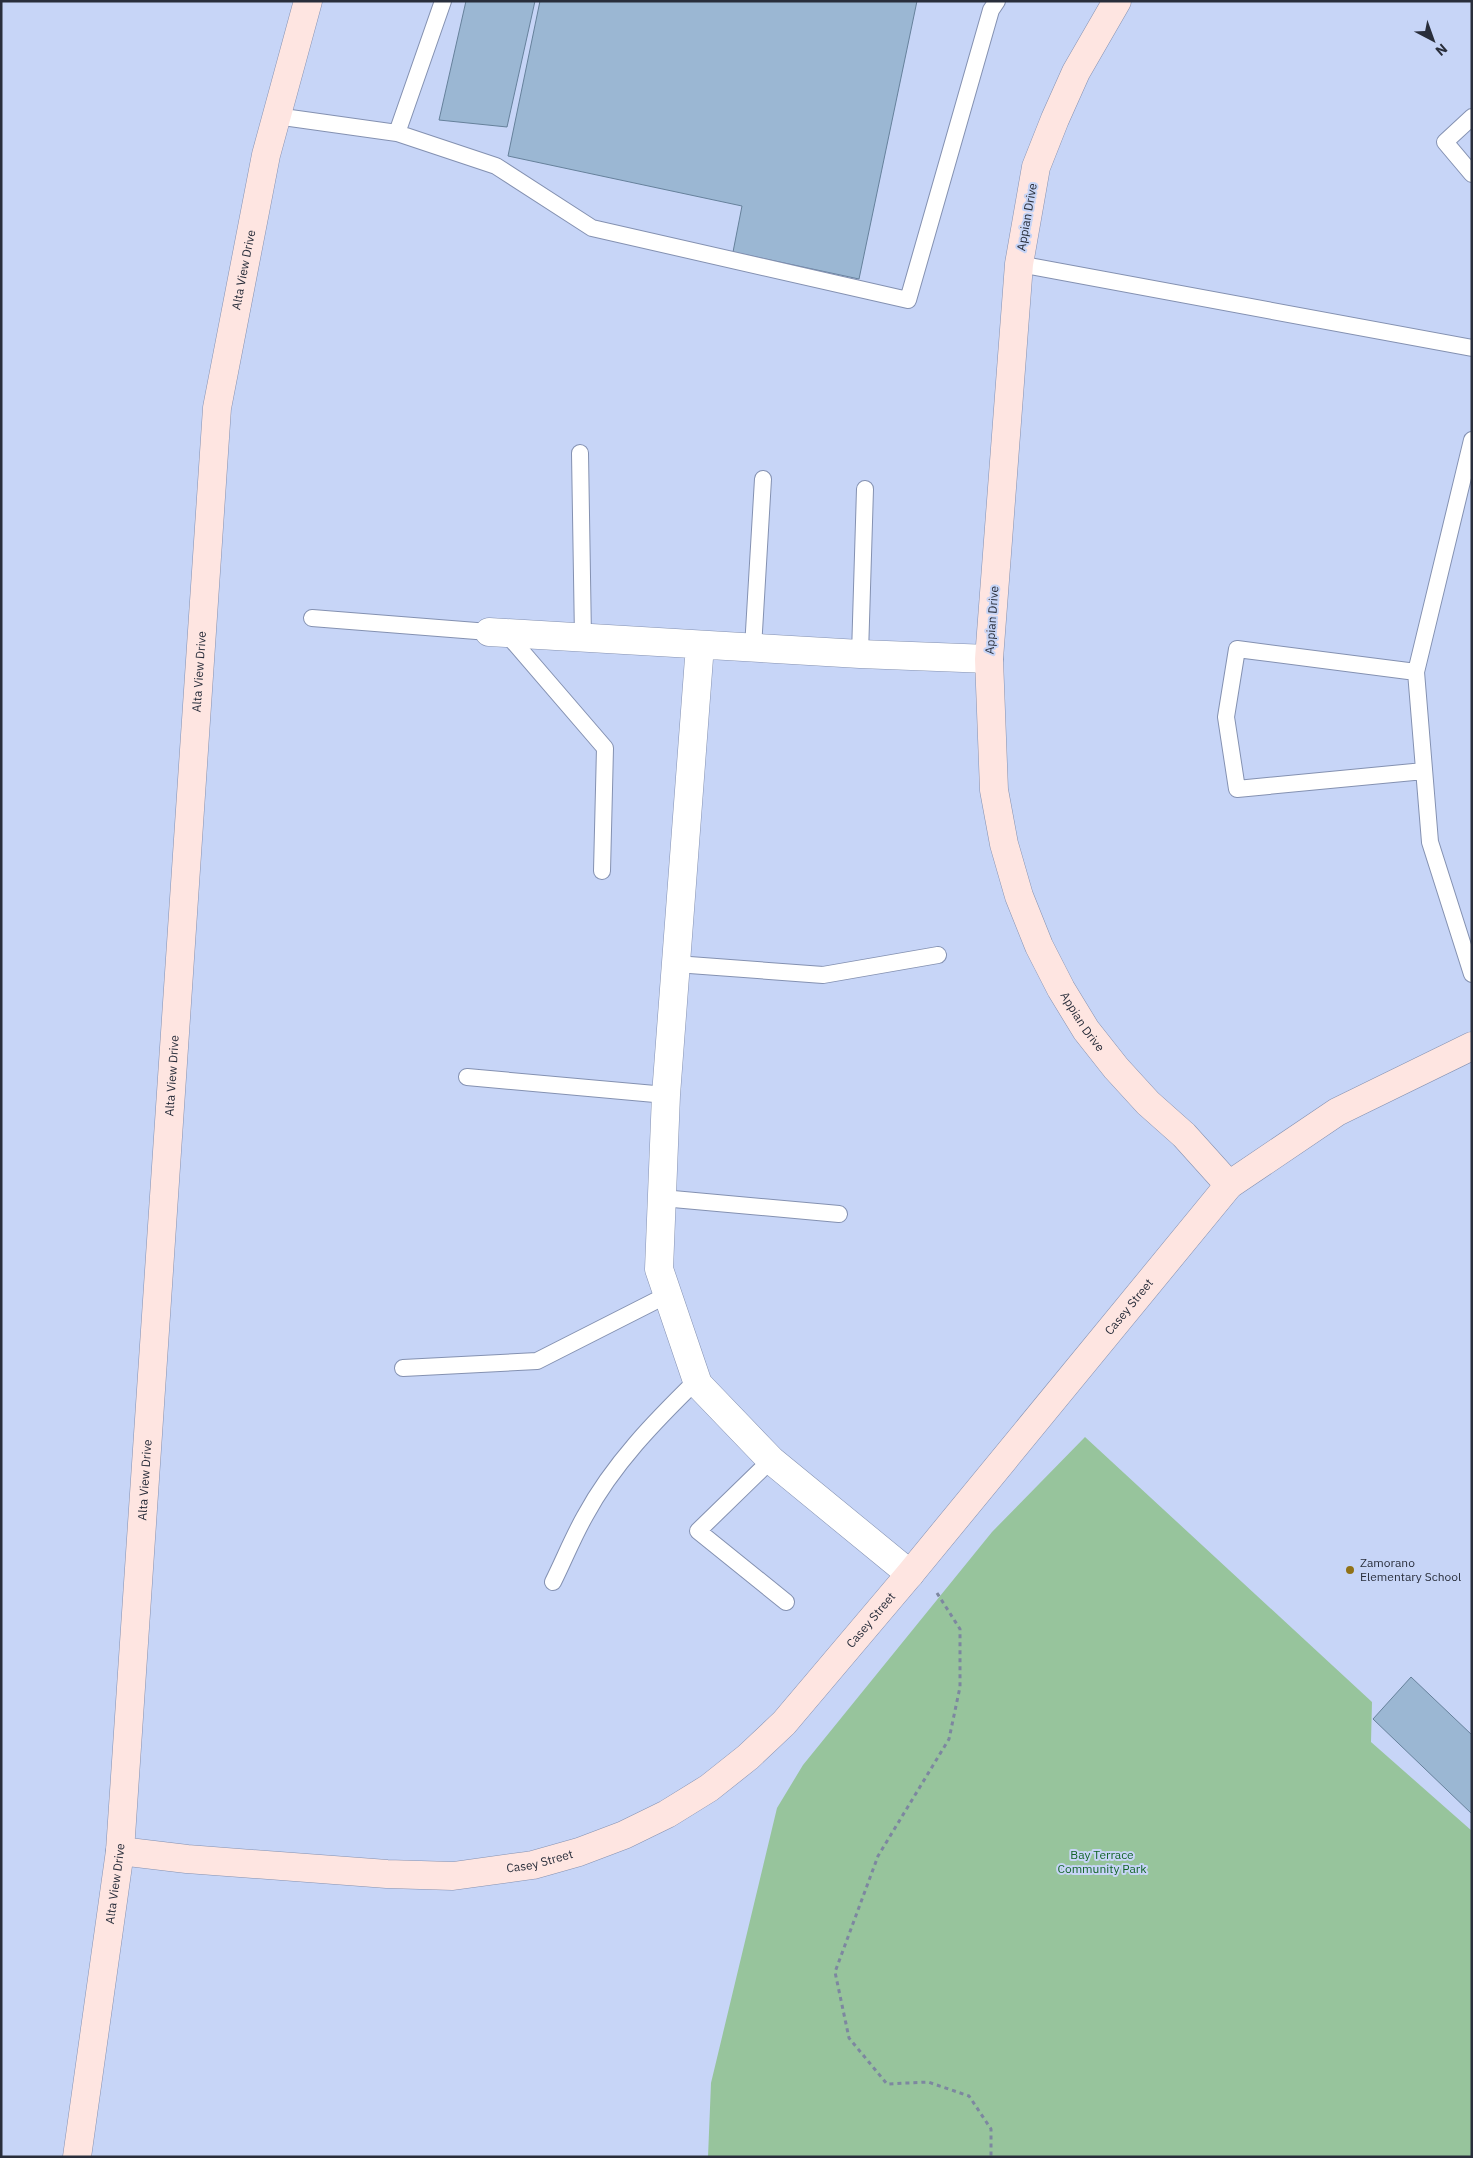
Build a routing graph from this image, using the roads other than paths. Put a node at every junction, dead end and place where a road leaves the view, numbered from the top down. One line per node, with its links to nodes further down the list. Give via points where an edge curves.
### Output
1 (308, 1): 5 (street, Alta View Drive)
2 (443, 1): 7 (lane)
3 (997, 1): 7 (lane, via 991,10 908,300 592,228 496,166)
4 (1116, 1): 9 (street, Appian Drive, via 1076,72 1036,167)
5 (276, 116): 7 (lane); 41 (street, Alta View Drive, via 218,408)
6 (1472, 117): 8 (lane, via 1445,142)
7 (398, 133)
8 (1472, 174)
9 (1019, 264): 10 (lane); 21 (street, Appian Drive)
10 (1472, 348)
11 (1472, 440): 22 (lane)
12 (580, 453): 17 (lane)
13 (763, 479): 19 (lane)
14 (865, 489): 20 (lane)
15 (312, 618): 16 (lane)
16 (498, 632): 17 (street); 24 (lane, via 605,748)
17 (583, 638): 18 (street)
18 (700, 645): 19 (street); 26 (street)
19 (753, 648): 20 (street)
20 (860, 654): 21 (street)
21 (989, 659): 31 (street, Appian Drive, via 994,790 1000,826 1019,896 1038,946 1086,1030 1116,1068)
22 (1416, 672): 23 (lane); 23 (lane, via 1237,649 1226,717 1237,789)
23 (1424, 771): 27 (lane, via 1430,842)
24 (602, 871)
25 (938, 955): 26 (lane, via 823,975)
26 (676, 964): 30 (street)
27 (1472, 974)
28 (1472, 1046): 31 (street, Casey Street, via 1337,1112)
29 (467, 1077): 30 (lane)
30 (666, 1095): 32 (street)
31 (1229, 1185): 38 (street, Casey Street)
32 (662, 1198): 33 (lane); 34 (street, via 659,1269)
33 (839, 1214)
34 (667, 1296): 35 (lane, via 537,1361); 36 (street)
35 (403, 1368)
36 (697, 1380): 37 (street); 39 (lane, via 655,1422 612,1474 585,1516)
37 (771, 1460): 38 (street); 40 (lane, via 698,1531)
38 (910, 1574): 41 (street, Casey Street, via 784,1723 748,1757 709,1788 667,1814 580,1852 533,1865 454,1876 187,1860)
39 (553, 1582)
40 (786, 1602)
41 (120, 1852): 42 (street, Alta View Drive)
42 (77, 2157)

